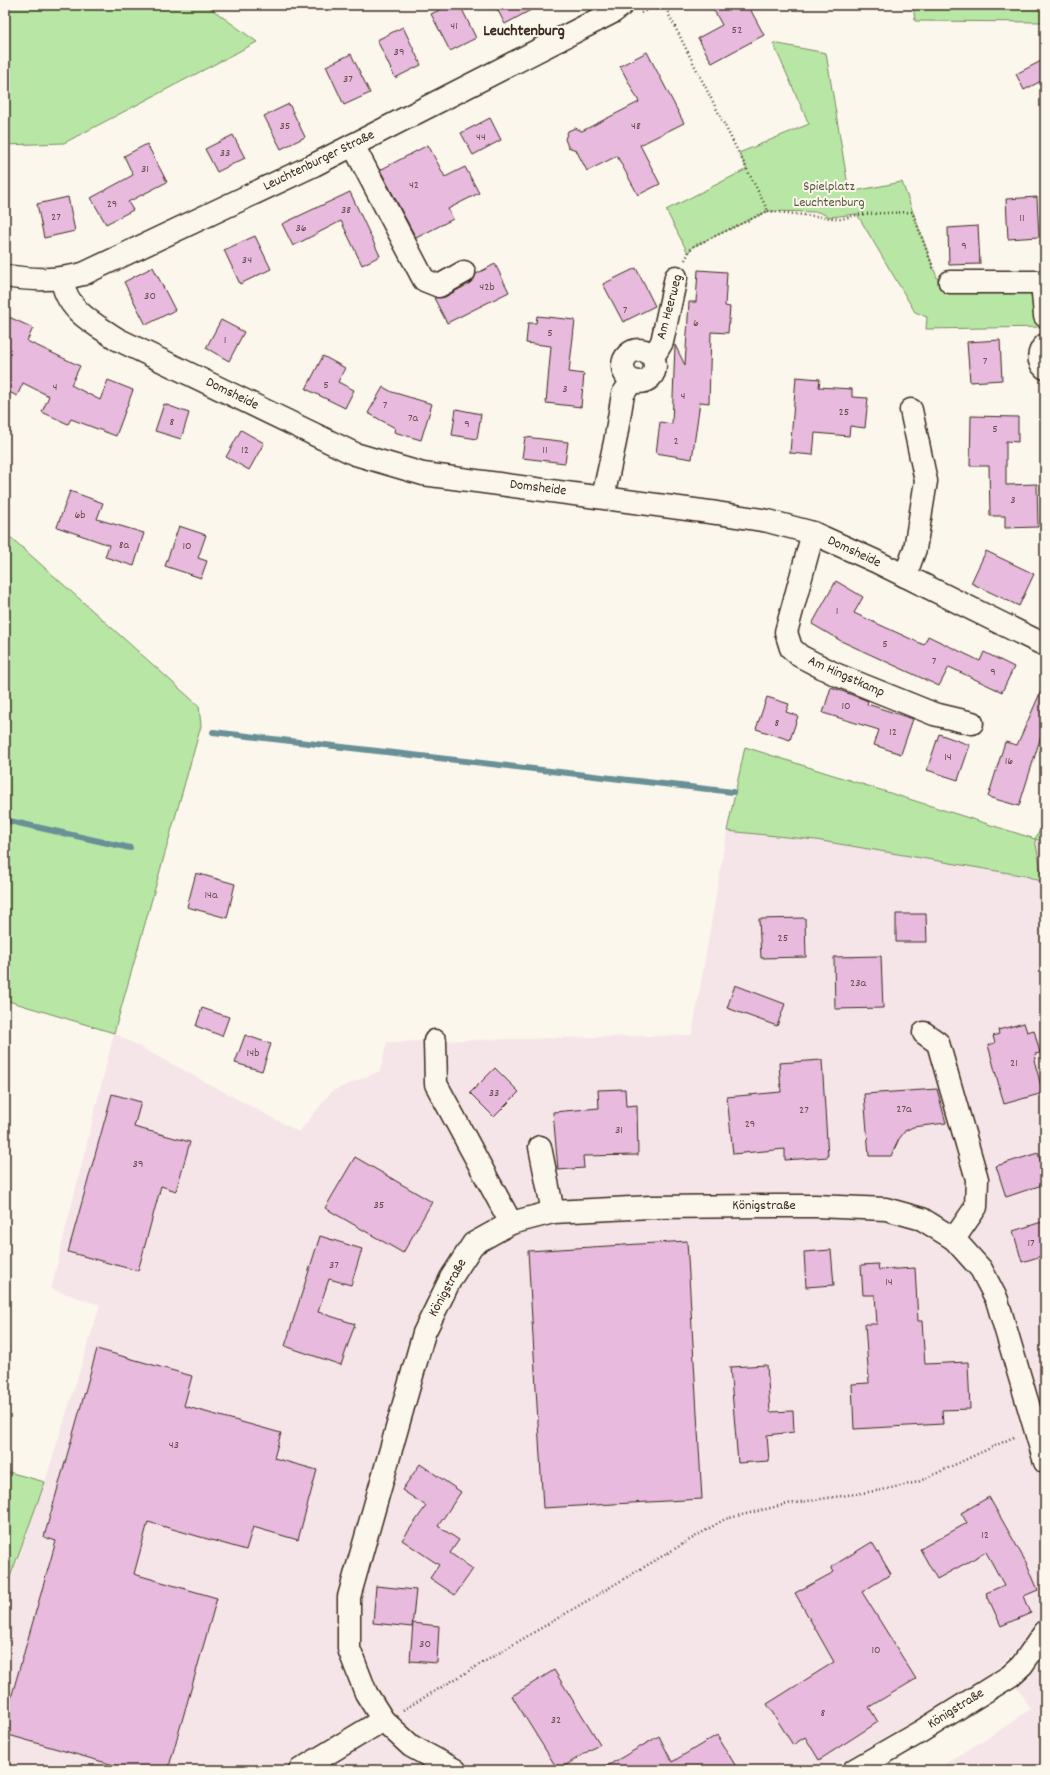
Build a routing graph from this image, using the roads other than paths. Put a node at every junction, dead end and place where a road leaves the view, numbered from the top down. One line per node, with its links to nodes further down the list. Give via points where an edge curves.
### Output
1 (622, 5): 2 (street, Leuchtenburger Straße, via 613,12)
2 (353, 145): 3 (street, via 424,280 439,286); 6 (street, Leuchtenburger Straße, via 83,274)
3 (464, 272)
4 (5, 276): 6 (street, Leuchtenburger Straße, via 33,280)
5 (676, 276): 13 (street, Am Heerweg, via 662,342 653,357 643,350 632,351 624,360 623,369 632,381 623,394)
6 (62, 279): 13 (street, Domsheide, via 64,291 74,307 117,339 355,454 423,474)
7 (950, 282): 8 (street)
8 (1043, 282): 9 (street)
9 (1045, 316)
10 (1045, 345): 11 (street, via 1039,357)
11 (1045, 368)
12 (911, 410): 15 (street, via 926,481 915,549)
13 (603, 497): 14 (street, Domsheide, via 768,521)
14 (813, 533): 15 (street, Domsheide); 17 (street, Am Hingstkamp, via 786,632 791,648 800,656 835,674 934,714)
15 (905, 576): 16 (street, Domsheide)
16 (1045, 643)
17 (972, 723)
18 (924, 1033): 23 (street, via 938,1043 977,1180 976,1207)
19 (435, 1041): 22 (street, via 436,1084)
20 (540, 1147): 21 (street)
21 (553, 1212): 22 (street, Königstraße); 23 (street, Königstraße, via 651,1207 751,1206 886,1209 922,1219)
22 (511, 1223): 26 (street, Königstraße, via 473,1244 451,1278 424,1333 349,1597 349,1649 366,1693)
23 (954, 1239): 24 (street, Königstraße, via 981,1269 997,1300)
24 (1045, 1462)
25 (1045, 1632): 29 (street, Königstraße, via 1022,1665 1010,1676)
26 (383, 1720): 27 (street); 28 (street, Königstraße, via 411,1746)
27 (300, 1770)
28 (455, 1770)
29 (854, 1770)

